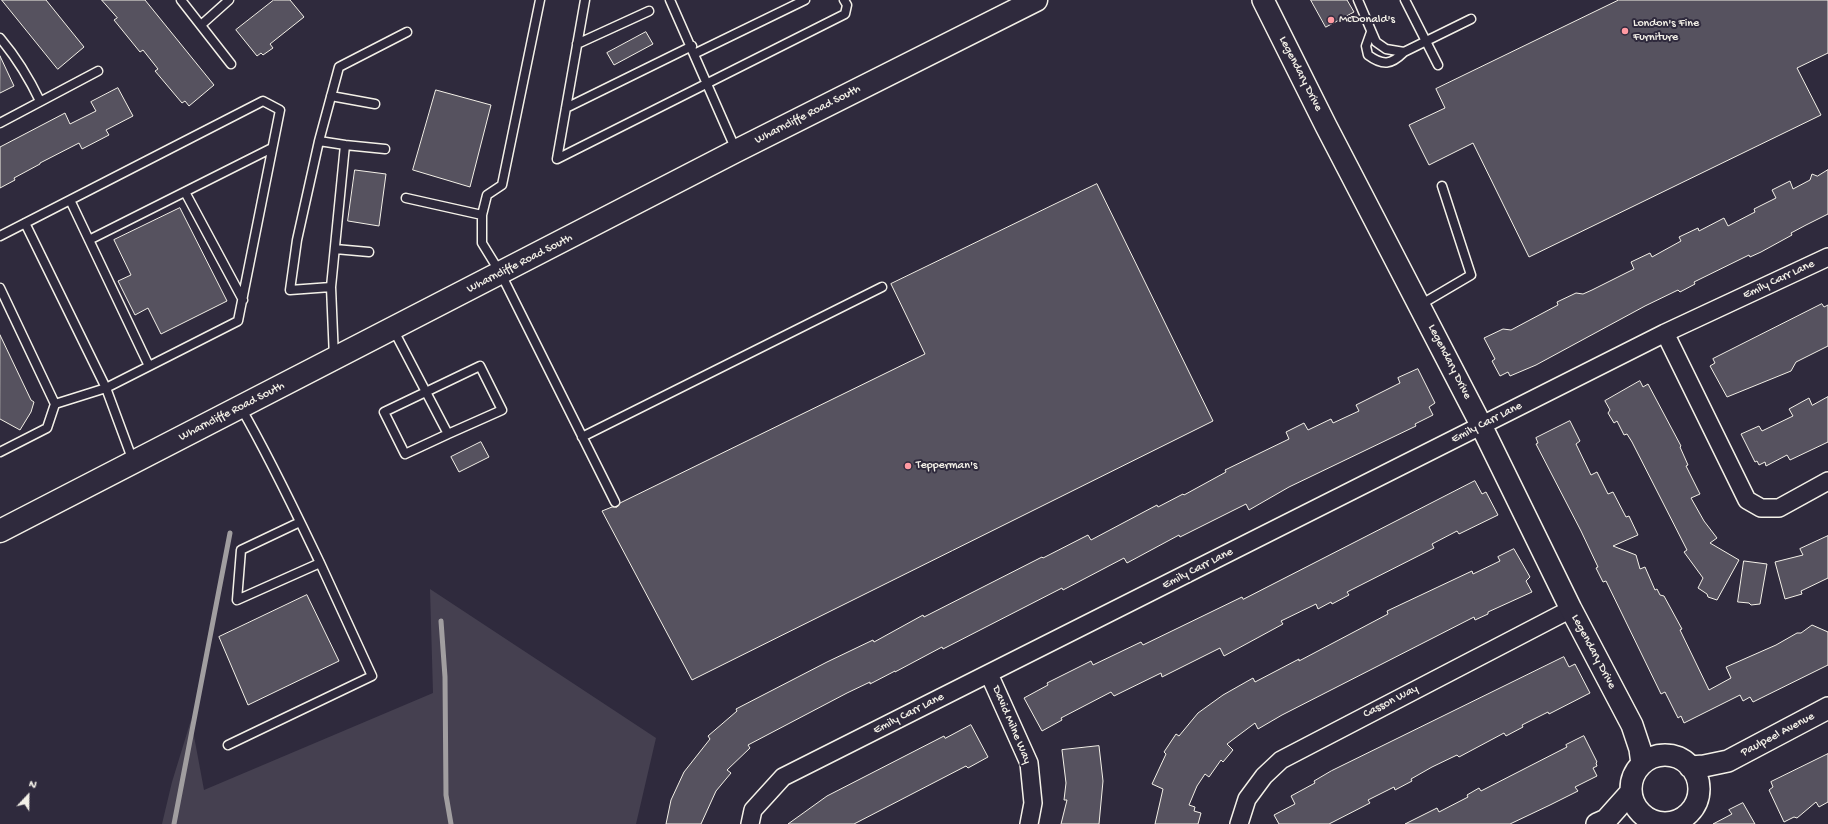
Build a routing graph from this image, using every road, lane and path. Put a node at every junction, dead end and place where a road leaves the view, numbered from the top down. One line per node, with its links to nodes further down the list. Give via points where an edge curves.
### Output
1 (181, 0): 14 (lane)
2 (229, 0): 14 (lane)
3 (540, 0): 40 (lane, via 502,185 487,195)
4 (585, 0): 19 (lane)
5 (670, 0): 20 (lane)
6 (805, 0): 20 (lane)
7 (844, 0): 25 (lane, via 847,6 845,14)
8 (1036, 0): 35 (main road, Wharncliffe Road South)
9 (1263, 0): 52 (street, Legendary Drive)
10 (1358, 0): 16 (lane)
11 (1404, 0): 18 (lane)
12 (649, 11): 19 (lane)
13 (1471, 19): 18 (lane)
14 (201, 25): 22 (lane)
15 (407, 32): 26 (lane, via 339,67)
16 (1371, 32): 21 (lane, via 1376,42 1386,49); 21 (lane, via 1366,46 1368,55 1376,61 1388,64)
17 (0, 38): 27 (lane, via 30,79)
18 (1425, 42): 21 (lane); 23 (lane)
19 (577, 44): 29 (lane)
20 (693, 50): 25 (lane); 29 (lane)
21 (1404, 52)
22 (231, 64)
23 (1438, 65)
24 (98, 71): 27 (lane)
25 (708, 83): 29 (lane, via 557,160); 35 (lane)
26 (331, 96): 28 (lane); 31 (lane)
27 (40, 101): 30 (lane)
28 (375, 104)
29 (566, 108)
30 (0, 123)
31 (319, 141): 32 (lane); 48 (lane, via 290,290)
32 (345, 145): 34 (lane); 44 (lane)
33 (272, 148): 37 (lane); 39 (lane, via 280,110 263,101); 51 (lane)
34 (385, 149)
35 (736, 151): 47 (main road, Wharncliffe Road South)
36 (1442, 186): 52 (lane, via 1471,275)
37 (185, 192): 43 (lane); 51 (lane)
38 (406, 198): 40 (lane)
39 (70, 200): 41 (lane); 43 (lane)
40 (482, 215): 47 (lane, via 482,243)
41 (25, 223): 42 (lane); 57 (lane)
42 (0, 236)
43 (89, 240): 56 (lane)
44 (335, 249): 45 (lane); 48 (lane)
45 (369, 252)
46 (1828, 257): 54 (street, Emily Carr Lane)
47 (501, 274): 53 (main road, Wharncliffe Road South); 63 (lane)
48 (331, 287): 55 (lane)
49 (882, 287): 63 (lane)
50 (0, 288): 59 (lane)
51 (243, 300): 56 (lane, via 238,321)
52 (1419, 306): 61 (street, Legendary Drive)
53 (393, 329): 55 (main road, Wharncliffe Road South); 58 (lane)
54 (1665, 333): 61 (street, Emily Carr Lane); 66 (street, via 1747,500 1761,508 1779,508)
55 (334, 358): 60 (main road, Wharncliffe Road South)
56 (149, 366): 57 (lane)
57 (106, 388): 59 (lane); 65 (lane)
58 (427, 391): 62 (lane); 62 (lane, via 384,412 387,419 405,454); 62 (lane, via 480,366 502,410)
59 (55, 404): 64 (lane, via 47,428)
60 (241, 408): 65 (main road, Wharncliffe Road South); 68 (lane)
61 (1482, 426): 71 (street, Legendary Drive); 72 (street, Emily Carr Lane)
62 (448, 434)
63 (582, 437): 67 (lane)
64 (0, 452)
65 (134, 462): 69 (main road, Wharncliffe Road South)
66 (1828, 482)
67 (615, 502)
68 (300, 522): 70 (lane); 70 (lane, via 241,550 237,600)
69 (1, 530)
70 (320, 563): 75 (lane, via 372,676)
71 (1570, 609): 74 (street, Legendary Drive); 86 (street, Casson Way, via 1281,760 1264,776 1247,799)
72 (989, 674): 84 (street, Emily Carr Lane, via 783,778 753,810); 85 (street, David Milne Way, via 1029,763 1033,803)
73 (1828, 708): 77 (street, Paulpeel Avenue)
74 (1632, 726): 76 (street, Legendary Drive); 78 (street, Legendary Drive, via 1641,751)
75 (228, 745)
76 (1667, 756): 78 (street, via 1654,757); 79 (street, via 1676,757)
77 (1728, 761): 79 (street, Paulpeel Avenue); 80 (street, Paulpeel Avenue)
78 (1642, 764): 81 (street, via 1635,774)
79 (1690, 766): 80 (street, via 1697,777)
80 (1699, 790): 82 (street, via 1697,802 1691,812 1681,820 1658,823)
81 (1631, 792): 82 (street, via 1636,807); 83 (street)
82 (1646, 818): 83 (street, via 1626,817)
83 (1602, 822)
84 (750, 824)
85 (1029, 824)
86 (1239, 824)

